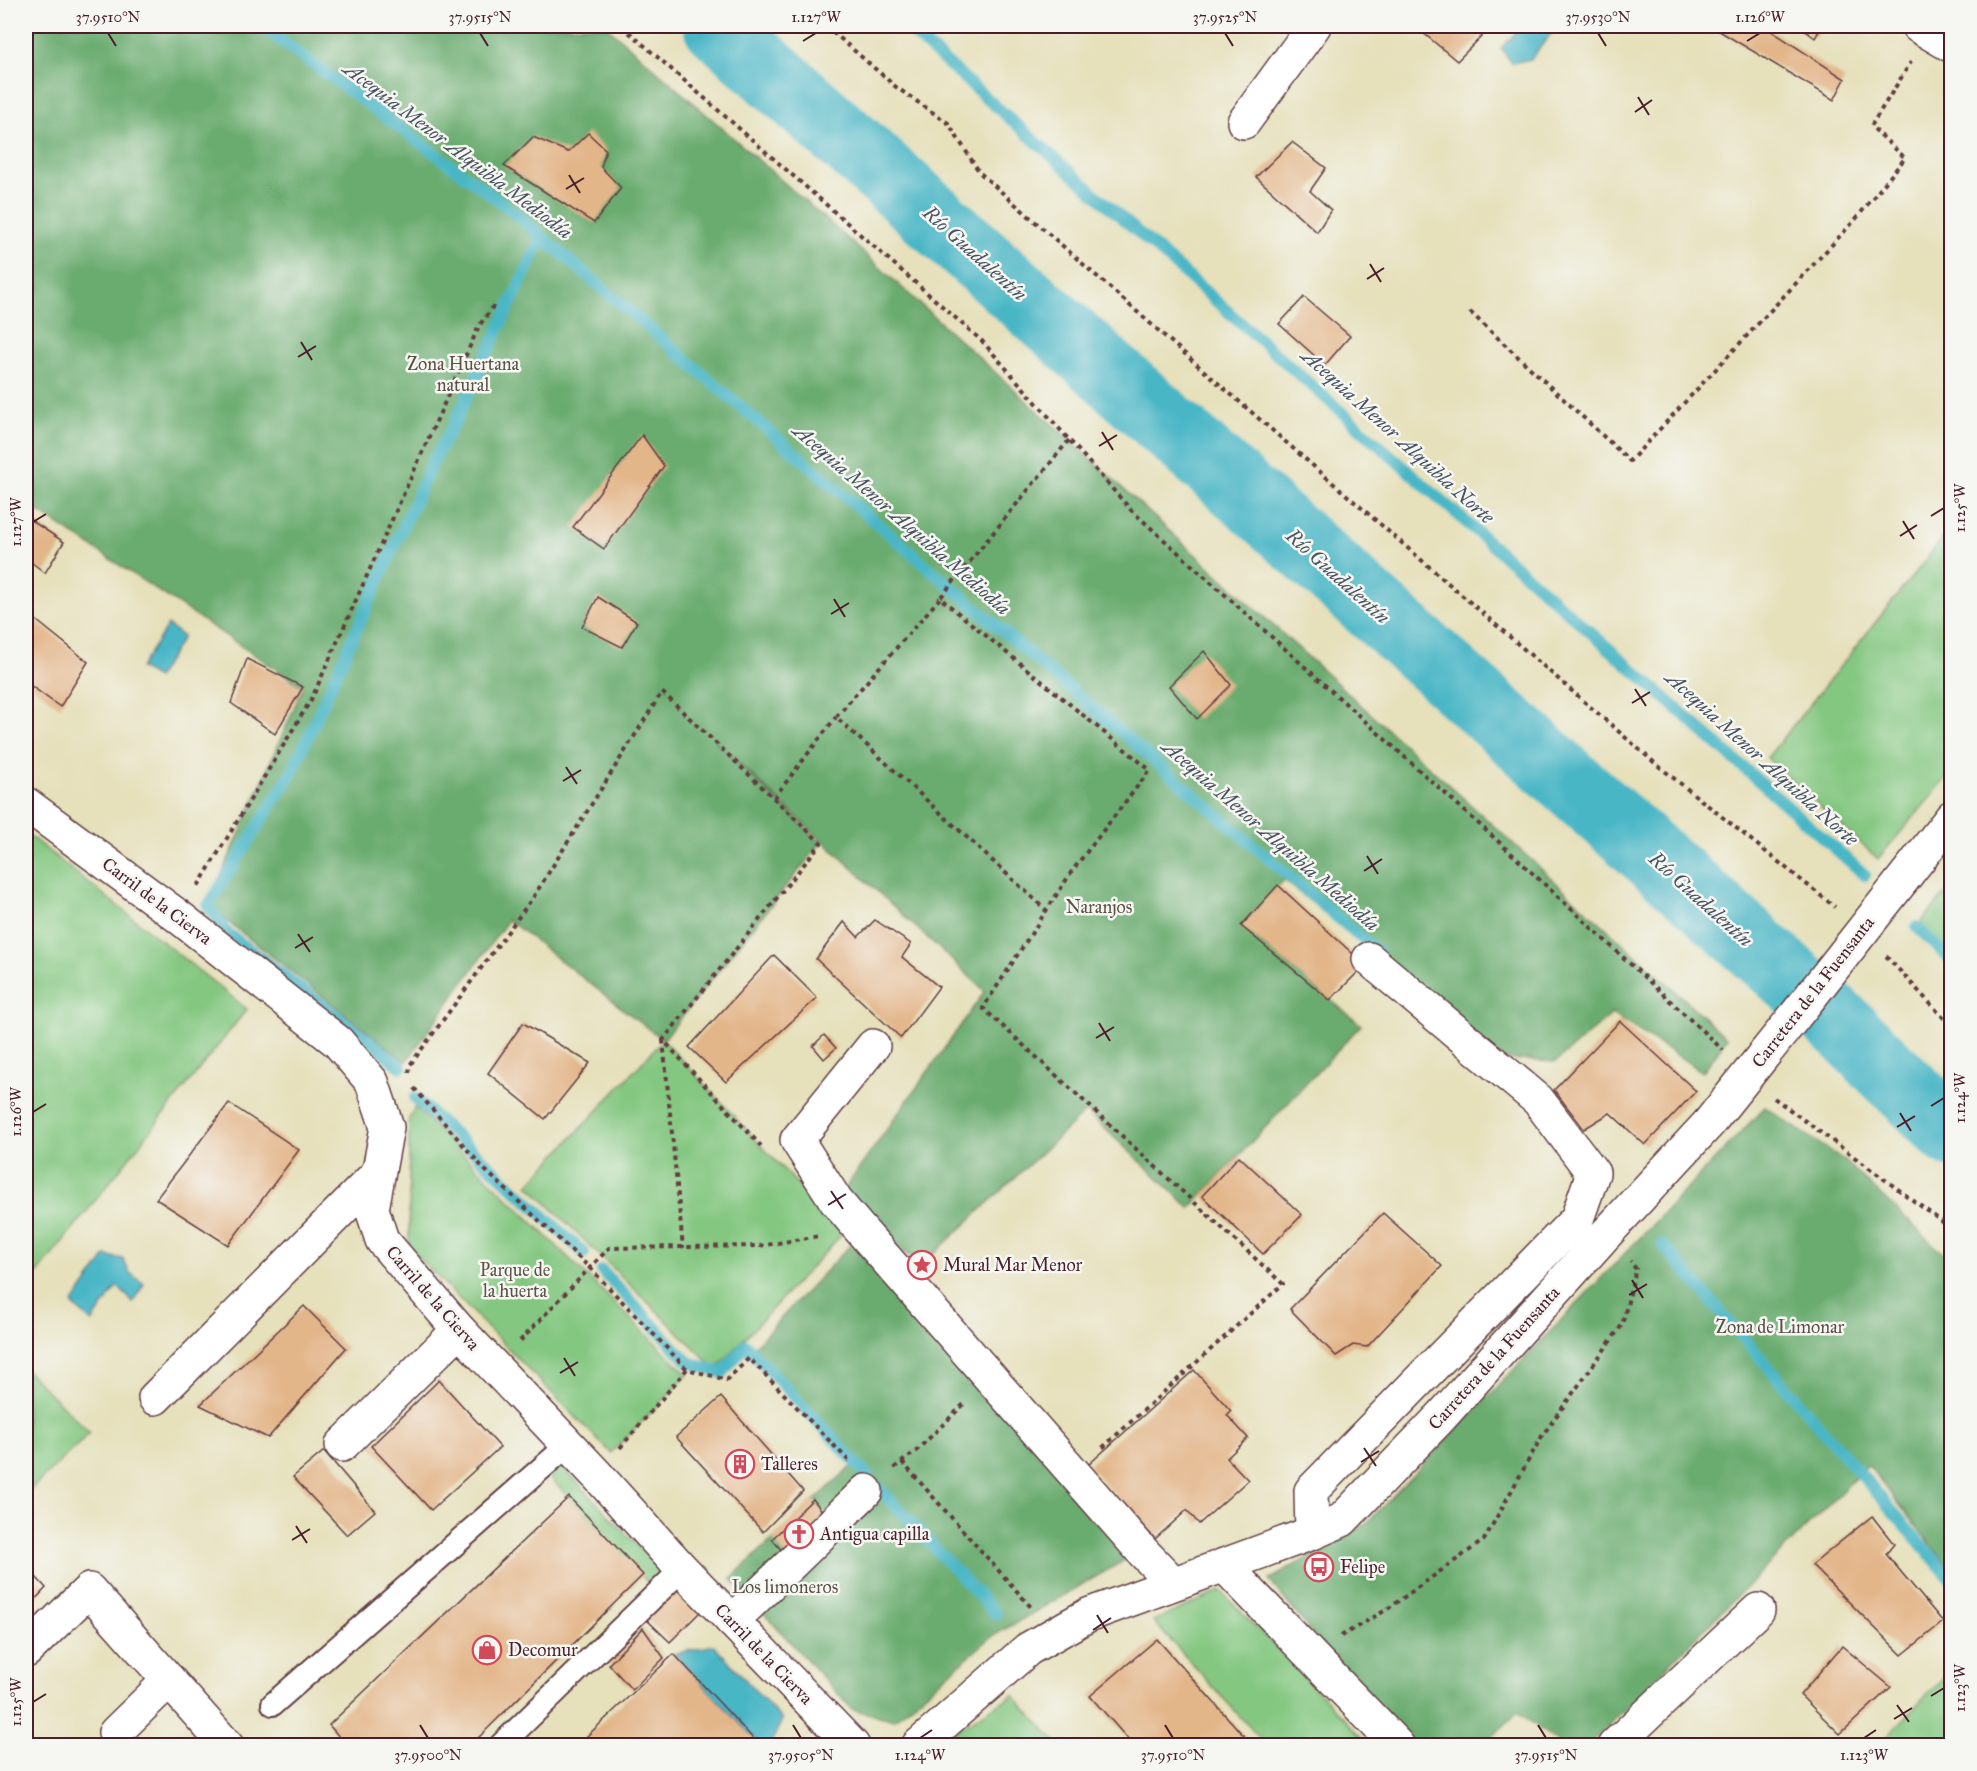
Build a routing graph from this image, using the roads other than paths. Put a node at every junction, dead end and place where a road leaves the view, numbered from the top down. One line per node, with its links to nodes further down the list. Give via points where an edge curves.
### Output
1 (1314, 26): 2 (street)
2 (1244, 122)
3 (26, 804): 7 (street, Carril de la Cierva, via 338,1042 372,1082 387,1127)
4 (1952, 817): 13 (street, Carretera de la Fuensanta, bridge, via 1709,1124 1351,1511 1342,1520)
5 (1369, 958): 13 (street, via 1538,1100 1593,1173 1577,1219 1311,1491)
6 (873, 1046): 16 (street, via 797,1140 836,1201)
7 (378, 1173): 8 (street, Carril de la Cierva, via 372,1209 382,1240); 9 (street)
8 (459, 1330): 10 (street); 11 (street, Carril de la Cierva)
9 (155, 1398)
10 (342, 1445)
11 (568, 1445): 15 (street, Carril de la Cierva); 21 (lane)
12 (869, 1488): 18 (street)
13 (1312, 1533): 14 (street, Carretera de la Fuensanta)
14 (1224, 1565): 16 (street, Carretera de la Fuensanta); 27 (street)
15 (682, 1569): 18 (street, Carril de la Cierva); 24 (lane)
16 (1173, 1583): 26 (street, Carretera de la Fuensanta, via 1088,1615 1028,1648)
17 (1758, 1610): 28 (street)
18 (732, 1621): 25 (street, Carril de la Cierva)
19 (26, 1651): 20 (street, via 89,1590)
20 (169, 1680): 22 (street, via 115,1733); 23 (street)
21 (273, 1704)
22 (118, 1746)
23 (227, 1746)
24 (500, 1746)
25 (853, 1746)
26 (918, 1746)
27 (1398, 1746)
28 (1614, 1746)

